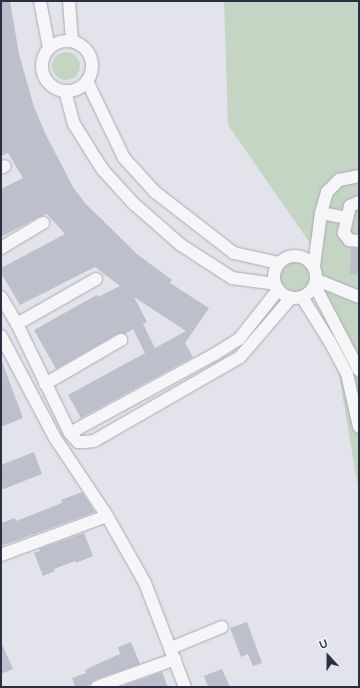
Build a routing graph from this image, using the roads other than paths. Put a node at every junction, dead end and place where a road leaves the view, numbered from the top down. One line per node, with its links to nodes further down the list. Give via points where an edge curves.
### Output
1 (40, 1): 4 (street)
2 (69, 1): 3 (street)
3 (72, 41): 4 (street, via 56,43); 5 (street, via 87,50 91,57 91,74)
4 (49, 48): 6 (street, via 44,54 42,71 50,85)
5 (87, 81): 6 (street, via 81,87); 14 (street, via 124,158 155,192 234,253)
6 (65, 91): 18 (street, via 74,124 103,170 133,203 181,245 232,278)
7 (359, 176): 9 (street, via 347,177 332,186 327,192)
8 (359, 202): 10 (street, via 350,206)
9 (321, 213): 10 (street); 15 (street)
10 (348, 218): 12 (street, via 344,233 349,240)
11 (42, 223): 13 (street)
12 (359, 241)
13 (1, 248)
14 (278, 263): 15 (street, via 297,255 310,261); 18 (street, via 275,270)
15 (314, 266): 17 (street)
16 (96, 279): 22 (street)
17 (316, 283): 20 (street); 21 (street, via 310,292); 25 (street)
18 (277, 287): 21 (street); 28 (street, via 238,339)
19 (1, 297): 22 (street)
20 (359, 297)
21 (296, 298): 27 (street, via 330,342 347,374); 28 (street, via 240,357 94,440 78,442)
22 (17, 324): 26 (street)
23 (1, 336): 29 (street, via 55,438)
24 (121, 340): 26 (street)
25 (359, 370)
26 (45, 384): 28 (street)
27 (359, 427)
28 (70, 433)
29 (107, 516): 30 (street); 32 (street, via 145,583)
30 (1, 555)
31 (222, 627): 32 (street)
32 (173, 654): 33 (street); 34 (street)
33 (97, 687)
34 (185, 687)

